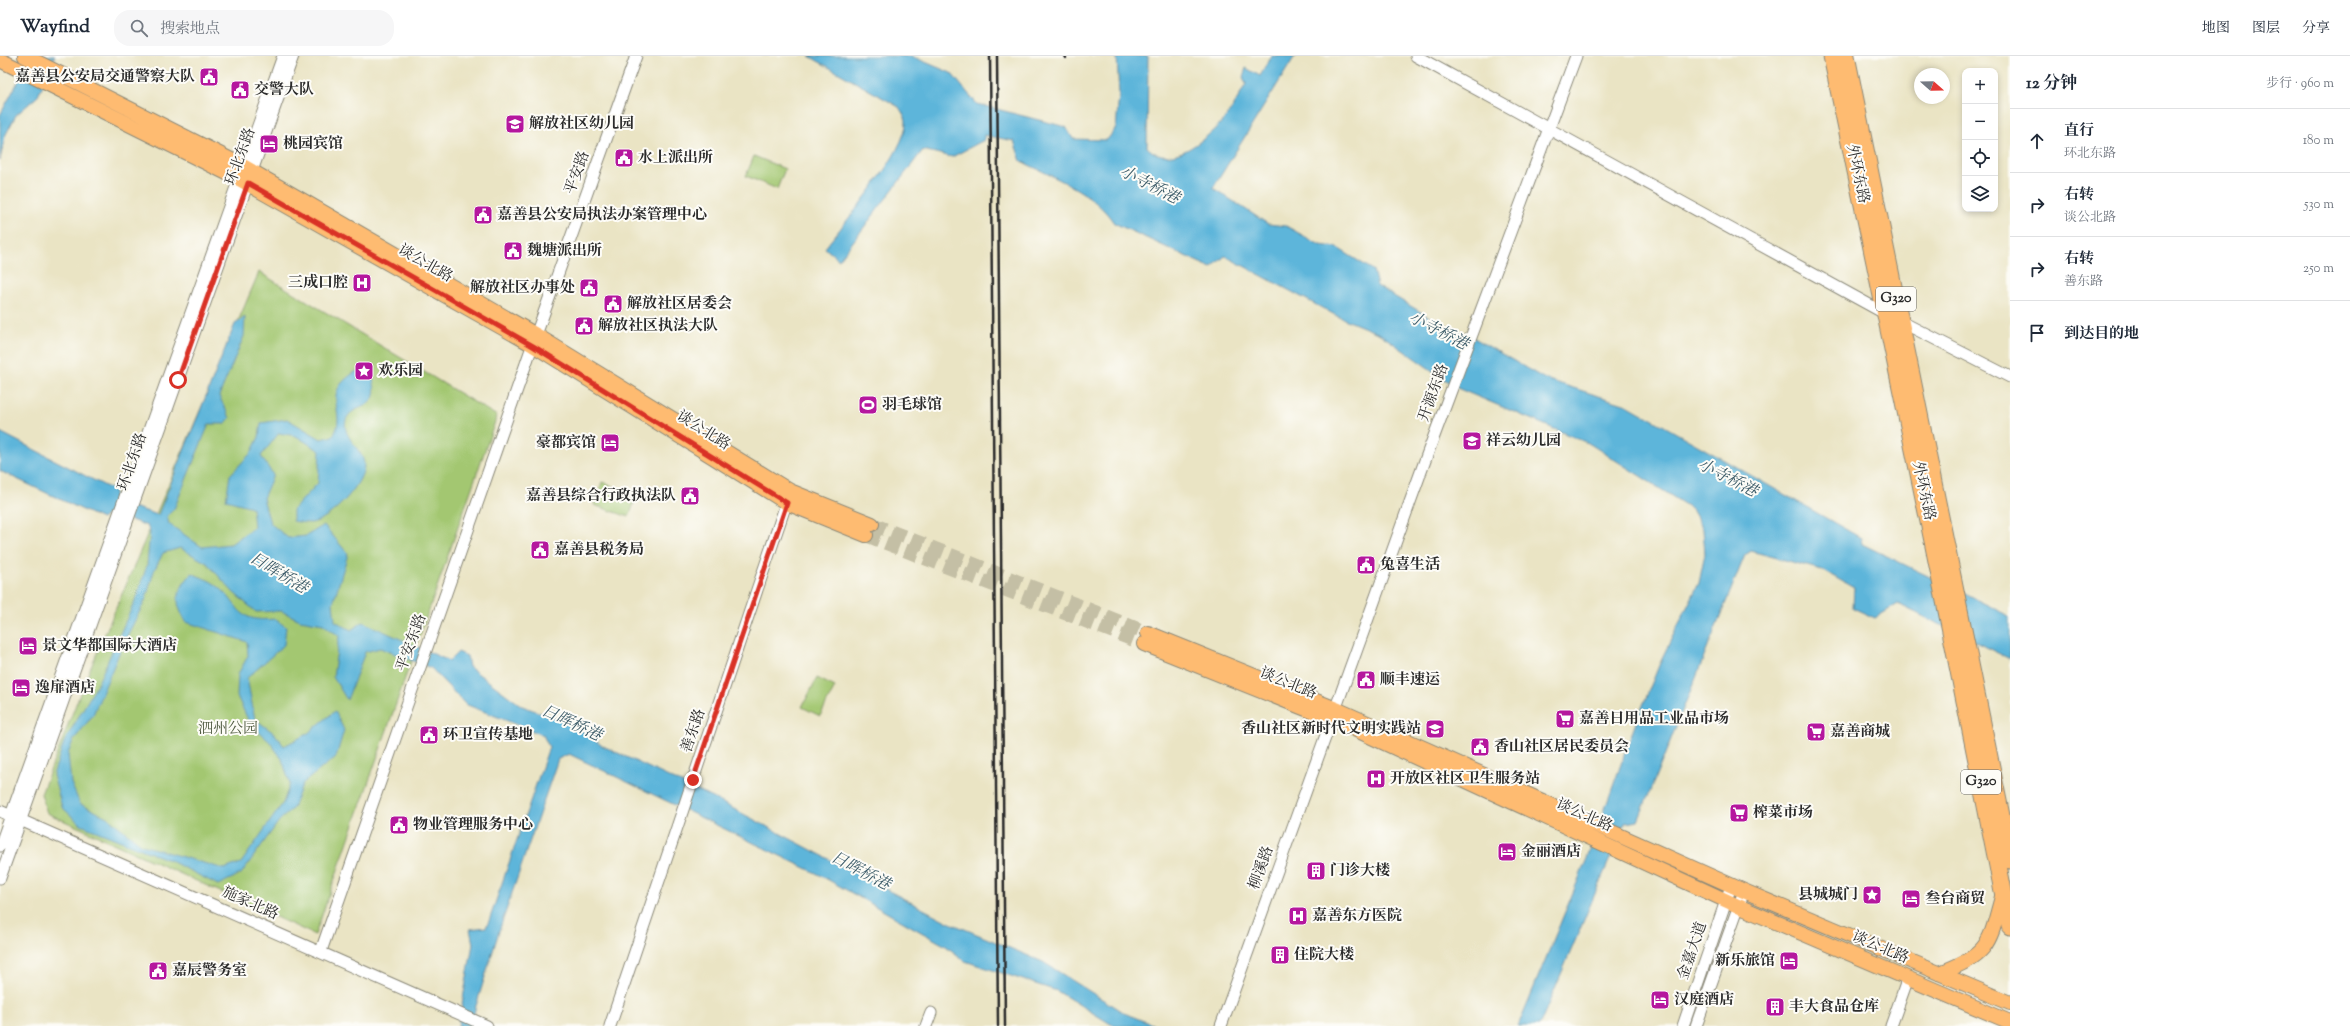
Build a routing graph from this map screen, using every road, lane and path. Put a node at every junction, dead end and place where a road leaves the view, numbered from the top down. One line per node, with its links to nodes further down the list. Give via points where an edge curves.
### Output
1 (25, 56): 11 (main road, 谈公北路, via 56,70)
2 (283, 56): 11 (street, 环北东路)
3 (294, 56): 11 (street, 环北东路)
4 (636, 56): 13 (street, 平安路)
5 (1416, 56): 10 (street)
6 (1576, 56): 10 (street, 开源东路)
7 (1832, 56): 12 (highway, 外环东路 / G320)
8 (1846, 56): 12 (highway, 外环东路 / G320)
9 (0, 60): 11 (main road, 谈公北路)
10 (1550, 129): 12 (street); 19 (street, 开源东路, via 1478,315)
11 (245, 175): 13 (main road, 谈公北路); 21 (street, 环北东路)
12 (1893, 318): 14 (street); 18 (highway, 外环东路 / G320)
13 (534, 340): 15 (main road, 谈公北路); 30 (street, 平安东路)
14 (2010, 376)
15 (788, 497): 16 (main road, 谈公北路); 37 (street, 善东路)
16 (869, 529)
17 (1146, 638): 19 (main road, 谈公北路)
18 (1965, 670): 24 (highway, 外环东路 / G320); 27 (highway, 外环东路 / G320)
19 (1334, 714): 22 (main road, 谈公北路); 39 (street, 柳溪路)
20 (0, 811): 21 (street, 施家北路)
21 (16, 818): 23 (street, 环北东路); 25 (street, 环北东路); 30 (street, 施家北路)
22 (1621, 844): 26 (main road, 谈公北路); 28 (main road, 谈公北路)
23 (0, 846)
24 (2010, 860)
25 (0, 878)
26 (1738, 889): 28 (street, 金嘉大道); 31 (main road, 谈公北路)
27 (2003, 893): 29 (highway, 外环东路 / G320); 31 (main road, via 1991,936 1978,955)
28 (1732, 903): 32 (main road, 谈公北路); 40 (street, 金嘉大道); 41 (street, 金嘉大道)
29 (2010, 926)
30 (321, 951): 36 (street, 施家北路)
31 (1940, 973): 33 (main road, 谈公北路)
32 (1908, 978): 35 (main road, 谈公北路); 42 (street)
33 (2010, 1003)
34 (931, 1013): 38 (street)
35 (2010, 1022)
36 (485, 1025)
37 (610, 1026)
38 (926, 1026)
39 (1221, 1026)
40 (1683, 1026)
41 (1696, 1026)
42 (1891, 1026)

